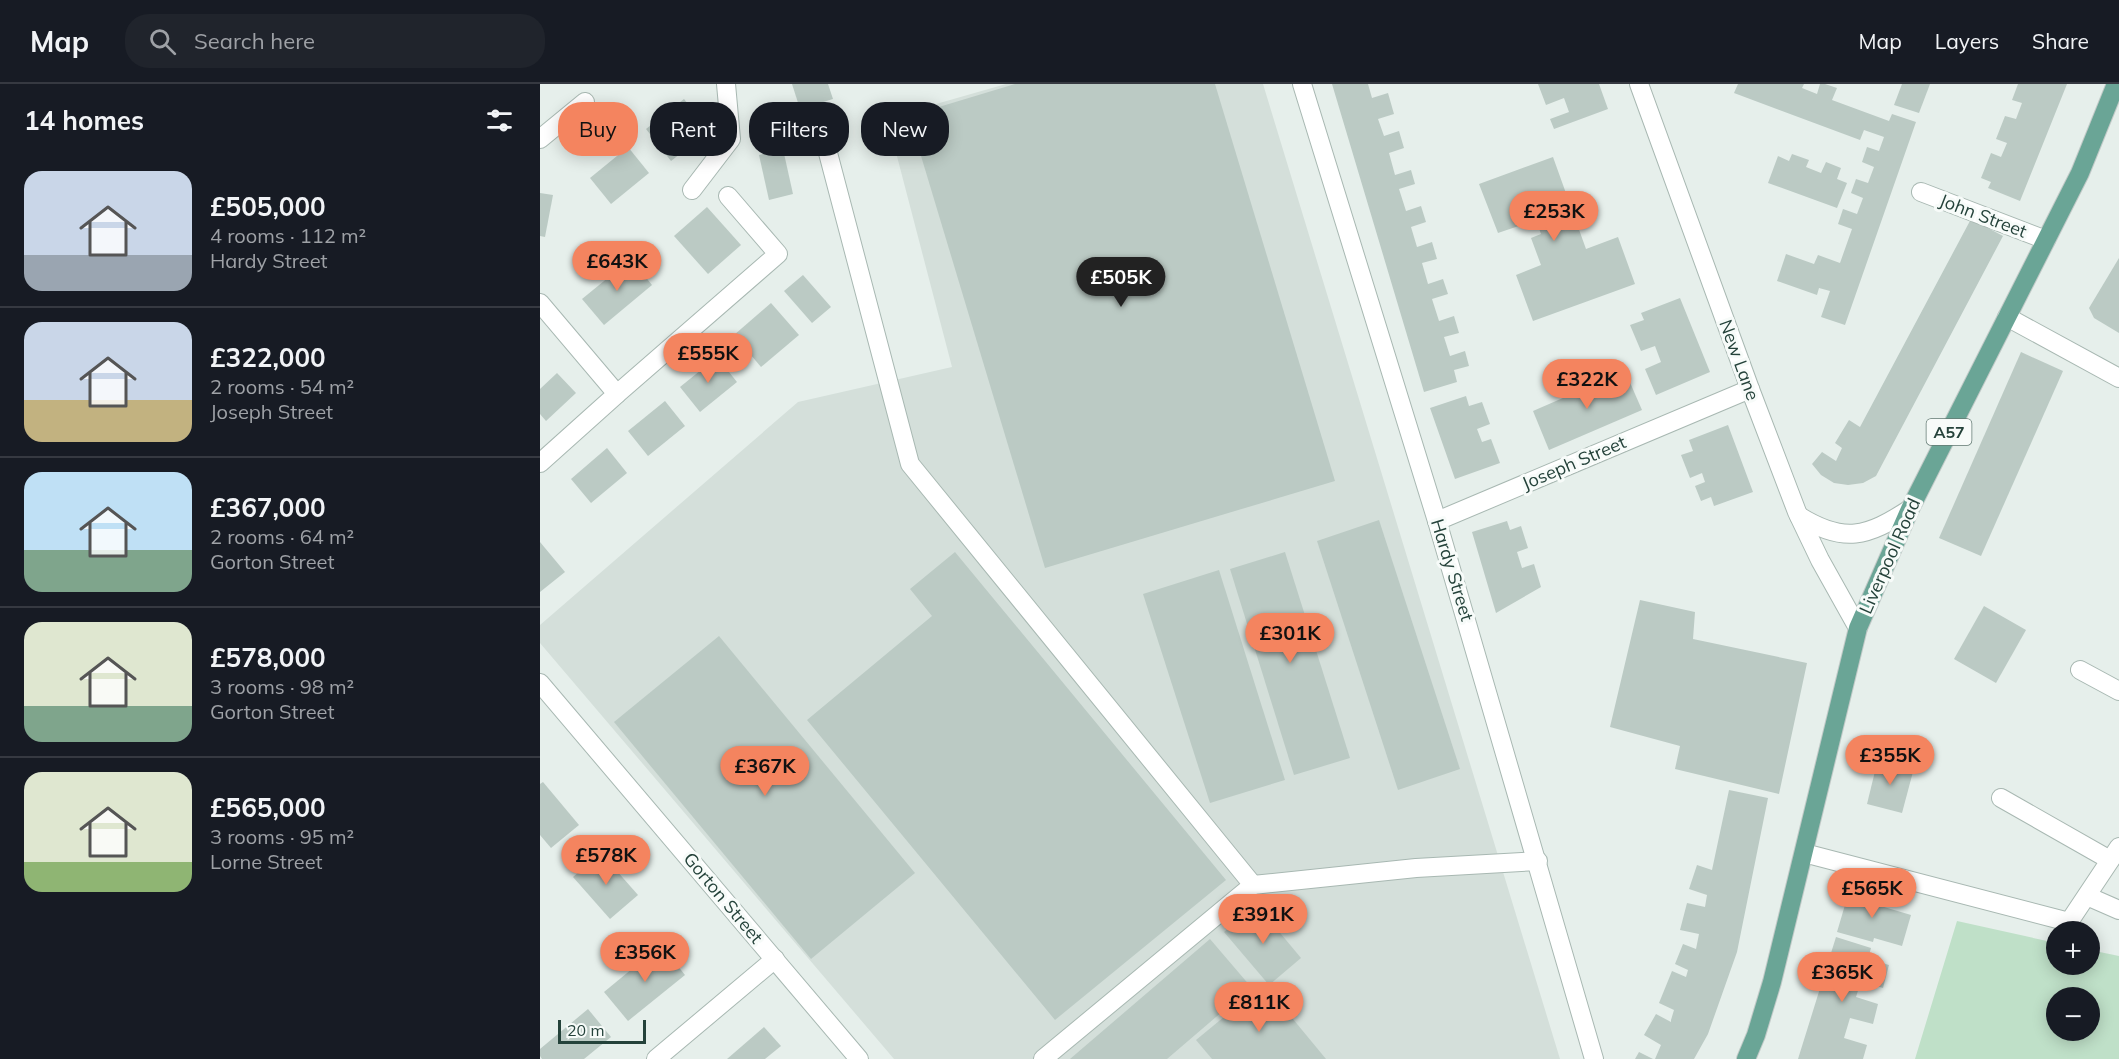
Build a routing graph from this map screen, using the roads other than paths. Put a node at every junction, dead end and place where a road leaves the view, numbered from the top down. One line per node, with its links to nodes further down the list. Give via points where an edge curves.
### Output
1 (726, 84): 8 (street, via 731,139)
2 (1302, 84): 20 (street, Hardy Street)
3 (1640, 84): 15 (street, New Lane)
4 (2116, 84): 11 (main road, Liverpool Road / A57, via 2080,173)
5 (558, 124): 6 (street)
6 (540, 139)
7 (829, 156): 29 (street, via 910,464)
8 (692, 190)
9 (1921, 192): 11 (street, John Street)
10 (728, 196): 16 (street, via 778,254)
11 (2046, 240): 13 (main road, Liverpool Road / A57)
12 (540, 303): 16 (street)
13 (2007, 316): 14 (street); 18 (main road, Liverpool Road / A57)
14 (2119, 378)
15 (1750, 389): 19 (street, New Lane); 20 (street, Joseph Street)
16 (617, 394): 17 (street)
17 (540, 463)
18 (1910, 510): 19 (street, via 1870,531 1849,535 1825,530); 21 (main road, Liverpool Road / A57)
19 (1799, 516): 21 (street, New Lane)
20 (1437, 521): 28 (street, Hardy Street)
21 (1858, 628): 26 (main road, Liverpool Road / A57)
22 (2080, 670): 24 (street)
23 (540, 683): 32 (street, Gorton Street)
24 (2119, 691)
25 (2001, 798): 27 (street)
26 (1804, 853): 30 (street, via 2069,922); 37 (main road, Liverpool Road / A57, via 1772,982)
27 (2115, 854): 30 (street)
28 (1538, 861): 29 (street, via 1416,868); 36 (street, Hardy Street)
29 (1253, 885): 35 (street)
30 (2087, 896): 31 (street)
31 (2119, 910)
32 (775, 959): 33 (street); 34 (street, Gorton Street)
33 (656, 1059)
34 (859, 1059)
35 (1043, 1059)
36 (1594, 1059)
37 (1746, 1059)

